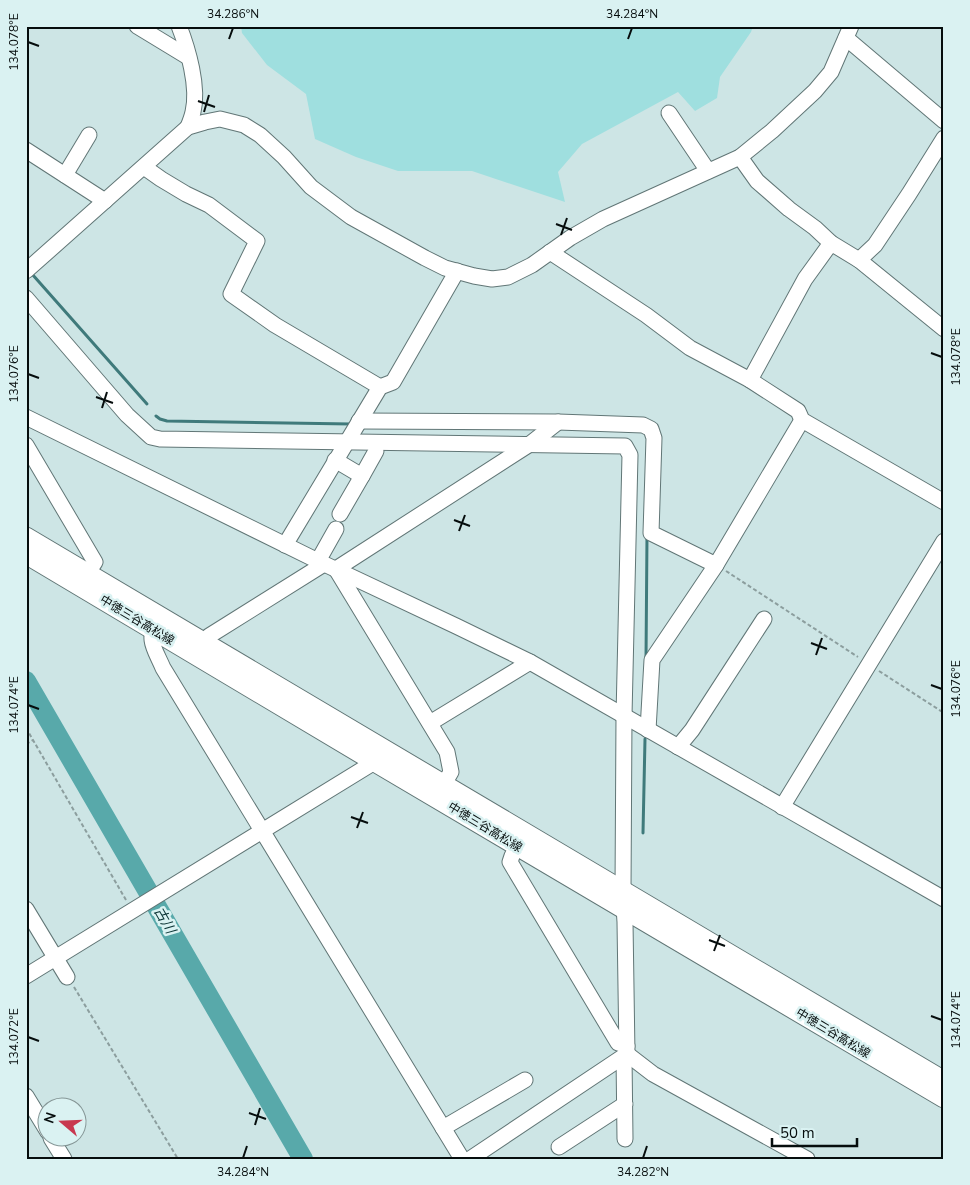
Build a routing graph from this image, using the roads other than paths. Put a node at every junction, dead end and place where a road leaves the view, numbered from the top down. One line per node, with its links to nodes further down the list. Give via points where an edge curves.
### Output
1 (137, 26): 4 (street)
2 (179, 26): 4 (street)
3 (849, 32): 6 (street); 11 (street, via 830,72 815,91)
4 (188, 57): 7 (street, via 195,98)
5 (669, 113): 13 (street)
6 (944, 121)
7 (188, 127): 12 (street); 20 (street, via 220,119 244,126 260,135 311,187 351,217 425,258)
8 (89, 135): 14 (street)
9 (944, 138): 18 (street, via 875,245)
10 (26, 150): 14 (street)
11 (740, 157): 13 (street); 16 (street, via 757,181)
12 (144, 167): 15 (street); 24 (street, via 209,205 257,241 231,294 275,325)
13 (708, 171): 17 (street, via 603,219)
14 (65, 175): 15 (street)
15 (105, 202): 19 (street)
16 (831, 243): 18 (street); 23 (street, via 804,279)
17 (550, 252): 20 (street, via 508,277 492,279); 23 (street, via 690,348)
18 (859, 260): 22 (street)
19 (26, 271)
20 (457, 271): 24 (street, via 393,382)
21 (26, 298): 29 (street, via 127,415 151,437)
22 (944, 329)
23 (750, 380): 26 (street, via 798,411)
24 (380, 387): 27 (street)
25 (26, 416): 40 (street)
26 (802, 420): 35 (street); 43 (street)
27 (359, 421): 28 (street); 29 (street)
28 (558, 422): 30 (street); 43 (street, via 643,424 651,429 654,438 651,533)
29 (346, 442): 30 (street); 33 (street)
30 (530, 444): 42 (street); 49 (street, via 625,446 630,455)
31 (26, 445): 44 (street, via 95,562)
32 (376, 451): 34 (street)
33 (335, 460): 34 (street); 40 (street)
34 (362, 476): 36 (street)
35 (944, 502)
36 (340, 514)
37 (336, 529): 42 (street)
38 (26, 537): 44 (main road, 中徳三谷高松線)
39 (944, 541): 55 (street)
40 (285, 544): 42 (street)
41 (26, 554): 44 (main road, 中徳三谷高松線)
42 (326, 565): 47 (street, via 209,636); 48 (street); 50 (street)
43 (716, 565): 51 (street, via 652,660)
44 (84, 580): 46 (main road, 中徳三谷高松線)
45 (764, 619): 52 (street)
46 (156, 622): 47 (main road, 中徳三谷高松線); 53 (main road, 中徳三谷高松線); 56 (street, via 151,641 163,668)
47 (204, 643): 53 (main road, 中徳三谷高松線)
48 (530, 662): 49 (street); 50 (street)
49 (624, 716): 51 (street); 59 (street)
50 (430, 723): 54 (street, via 447,752 451,772)
51 (648, 730): 52 (street)
52 (678, 747): 55 (street)
53 (382, 757): 54 (main road, 中徳三谷高松線); 56 (street)
54 (440, 791): 57 (main road, 中徳三谷高松線)
55 (782, 806): 58 (street)
56 (261, 830): 61 (street); 72 (street)
57 (520, 839): 59 (main road, 中徳三谷高松線); 64 (street, via 510,862)
58 (944, 899)
59 (624, 901): 64 (street); 65 (main road, 中徳三谷高松線)
60 (26, 909): 61 (street)
61 (56, 958): 62 (street); 63 (street)
62 (26, 976)
63 (70, 982)
64 (626, 1052): 70 (street); 78 (street); 79 (street, via 653,1074)
65 (901, 1072): 67 (main road, 中徳三谷高松線); 69 (main road, 中徳三谷高松線)
66 (525, 1080): 72 (street)
67 (944, 1081)
68 (26, 1096): 71 (street)
69 (944, 1098)
70 (625, 1104): 73 (street); 74 (street)
71 (38, 1116)
72 (443, 1128): 77 (street)
73 (625, 1139)
74 (559, 1147)
75 (57, 1148): 76 (street)
76 (64, 1159)
77 (462, 1159)
78 (470, 1159)
79 (807, 1159)

